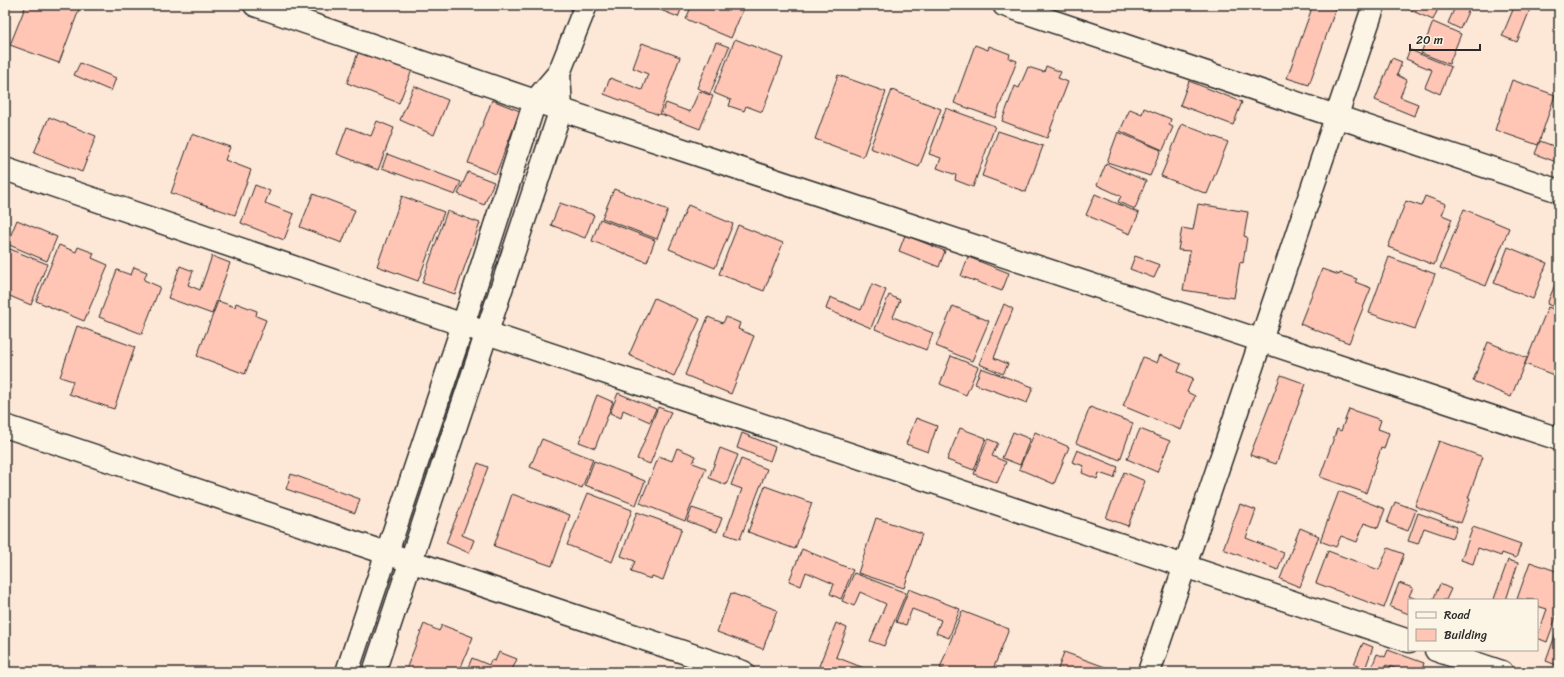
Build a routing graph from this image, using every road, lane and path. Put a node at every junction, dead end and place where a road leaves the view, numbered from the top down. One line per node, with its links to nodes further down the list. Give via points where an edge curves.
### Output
1 (255, 5): 6 (street)
2 (586, 5): 5 (street)
3 (1004, 5): 8 (street)
4 (1374, 5): 8 (street)
5 (559, 73): 6 (street); 7 (street)
6 (535, 101): 7 (street); 11 (street)
7 (561, 109): 12 (street); 13 (street)
8 (1336, 116): 10 (street); 13 (street)
9 (5, 169): 11 (street)
10 (1559, 191)
11 (463, 325): 12 (street); 16 (street)
12 (487, 333): 17 (street); 18 (street)
13 (1261, 340): 15 (street); 18 (street)
14 (5, 426): 16 (street)
15 (1559, 439)
16 (387, 554): 17 (street); 21 (street)
17 (411, 562): 22 (street); 23 (street)
18 (1184, 566): 19 (street); 24 (street)
19 (1408, 641)
20 (1439, 651): 25 (street)
21 (346, 672)
22 (374, 672)
23 (743, 672)
24 (1149, 672)
25 (1502, 672)

